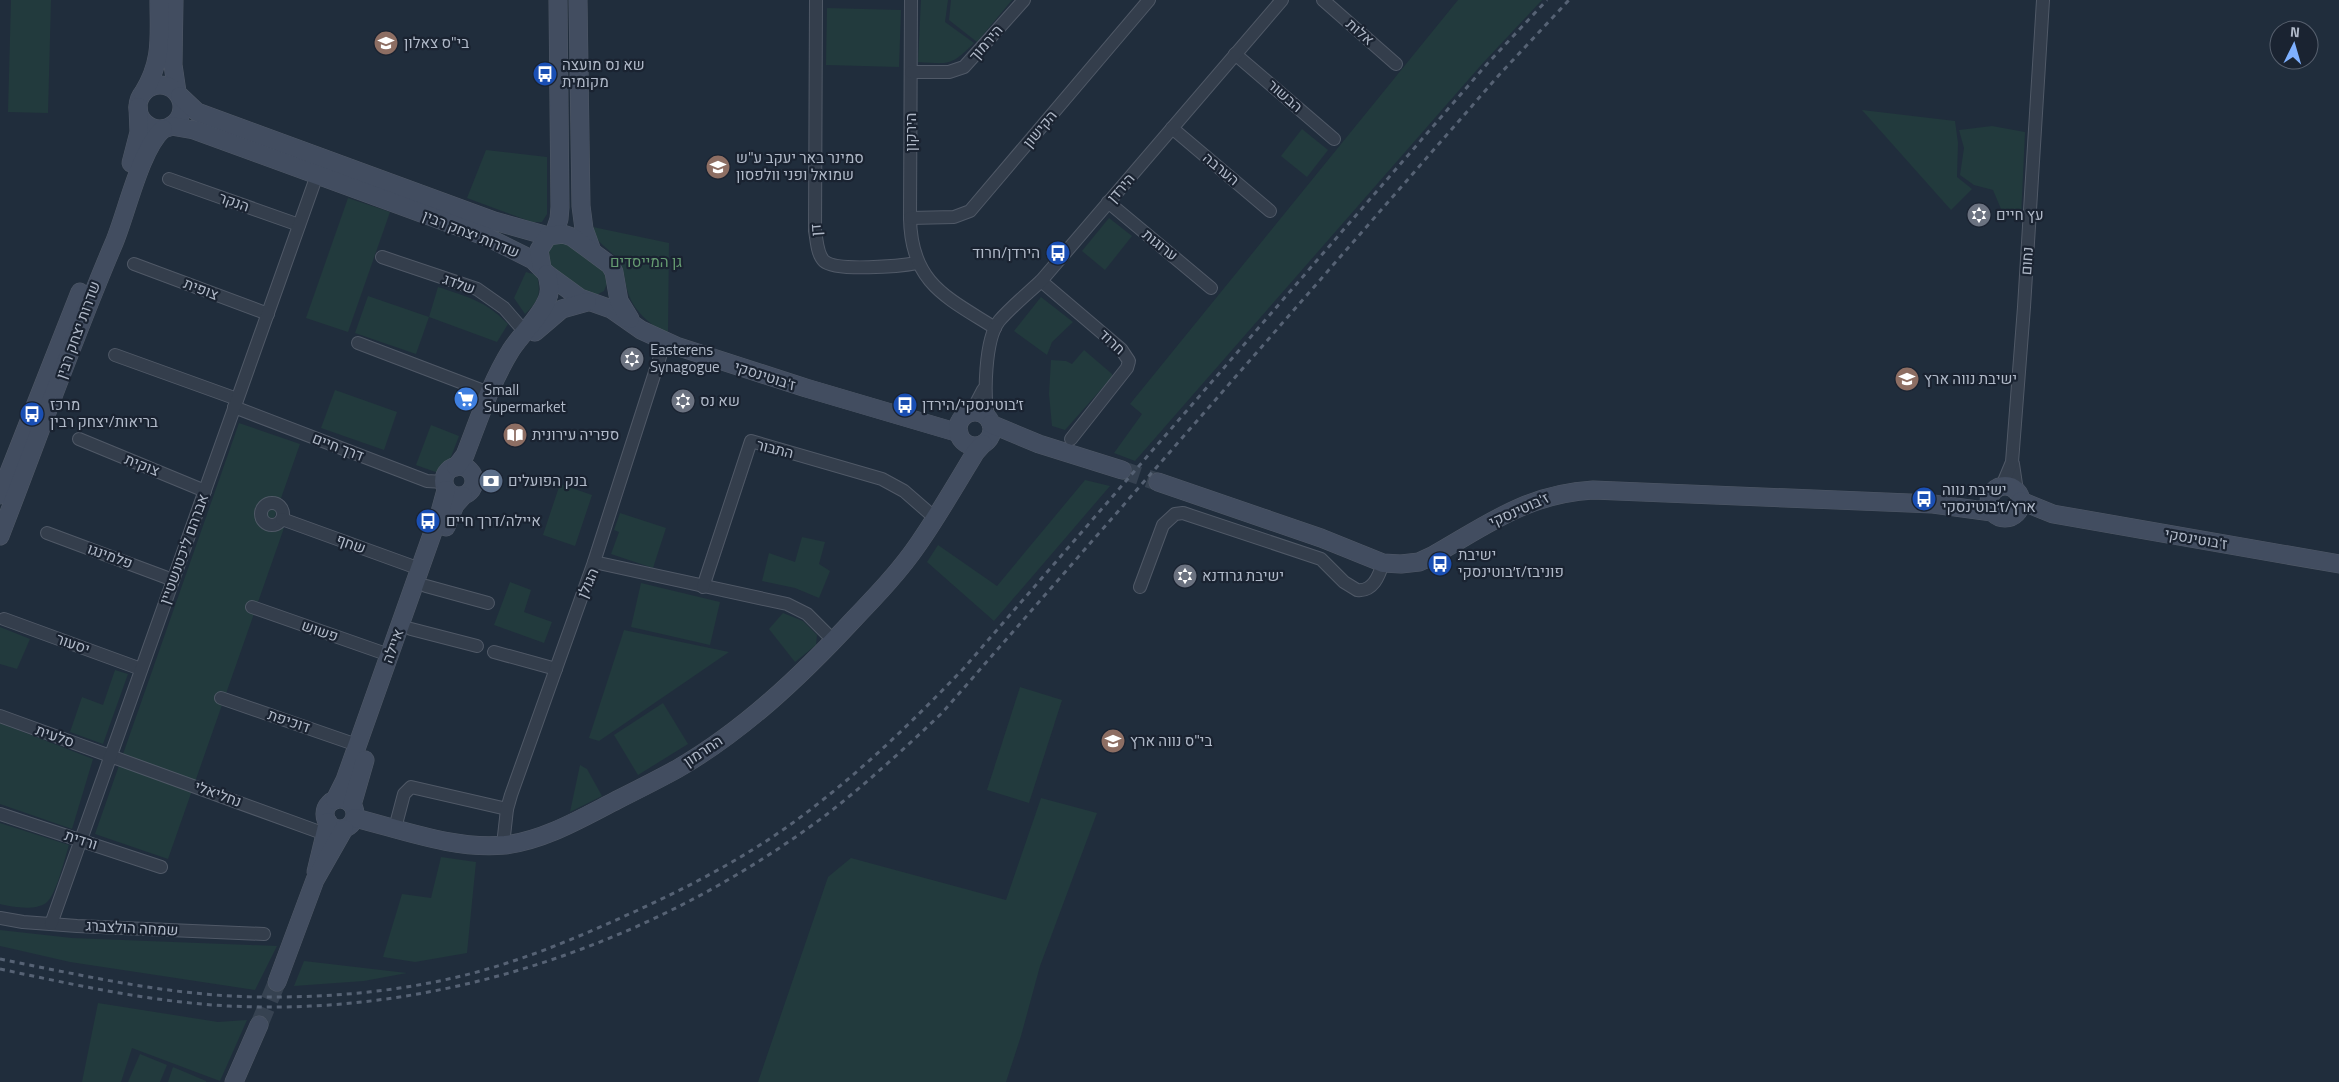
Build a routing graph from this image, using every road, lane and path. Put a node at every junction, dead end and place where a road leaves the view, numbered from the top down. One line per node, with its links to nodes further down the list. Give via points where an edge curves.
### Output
1 (159, 0): 16 (street, via 158,63)
2 (174, 0): 15 (street, via 174,65)
3 (558, 0): 26 (street, via 560,219)
4 (578, 0): 27 (street, via 581,206 584,229)
5 (816, 0): 29 (street, דן, via 815,231 819,254 824,261 840,267)
6 (911, 0): 14 (street, הירקון)
7 (1024, 0): 14 (street, הירמוך, via 964,67 949,72)
8 (1149, 0): 24 (street, הקישון, via 970,211 954,217)
9 (1282, 0): 12 (street, הירדן)
10 (1323, 0): 13 (street, אלות)
11 (2043, 0): 60 (street, נחום)
12 (1236, 54): 18 (street, הירדן); 19 (street, הבשור)
13 (1396, 64)
14 (911, 72): 24 (street, הירקון)
15 (178, 94): 16 (street, via 167,86 154,86); 17 (street, via 182,110 176,122); 26 (street, שדרות יצחק רבין, via 190,107 210,117 494,221)
16 (140, 102): 17 (street, via 143,121 155,128); 58 (street, שדרות יצחק רבין, via 138,142 117,203)
17 (167, 128): 20 (street, שדרות יצחק רבין, via 194,130); 66 (street, שדרות יצחק רבין, via 148,148)
18 (1172, 128): 22 (street, הירדן); 23 (street, הערבה)
19 (1334, 139)
20 (317, 175): 25 (street, אברהם ליכטנשטיין); 31 (street, שדרות יצחק רבין, via 487,237 533,260)
21 (169, 179): 25 (street, הנקר)
22 (1108, 202): 33 (street, הירדן); 34 (street, ערוגות)
23 (1270, 210)
24 (910, 218): 29 (street, הירקון)
25 (300, 225): 36 (street, אברהם ליכטנשטיין)
26 (551, 235): 27 (street, שדרות יצחק רבין, via 572,237); 31 (street, via 539,250)
27 (592, 251): 32 (street, שדרות יצחק רבין, via 610,265)
28 (382, 258): 39 (street, שלדג, via 477,289 504,308)
29 (917, 263): 37 (street, via 939,290)
30 (134, 264): 36 (street, צופית)
31 (545, 271): 35 (street, שדרות יצחק רבין); 39 (street, via 550,290 548,299)
32 (616, 280): 35 (street, via 609,296); 38 (street, ז'בוטינסקי, via 619,301)
33 (1041, 281): 37 (street, הירדן); 51 (street, חרוד, via 1121,349 1129,361 1127,368)
34 (1212, 288)
35 (590, 302): 38 (street, ז'בוטינסקי, via 611,309); 52 (street, via 562,309 531,337 508,374 473,460)
36 (268, 314): 45 (street, אברהם ליכטנשטיין)
37 (995, 328): 43 (street)
38 (641, 330): 40 (street, ז'בוטינסקי)
39 (524, 331): 44 (street, via 499,370)
40 (665, 341): 46 (street, ז'בוטינסקי); 67 (street)
41 (358, 343): 44 (street)
42 (115, 355): 45 (street, דרך חיים)
43 (985, 386): 47 (street, via 979,402); 48 (street)
44 (489, 393): 52 (street, via 465,455)
45 (236, 403): 56 (street, דרך חיים); 57 (street, אברהם ליכטנשטיין)
46 (863, 406): 47 (street, ז'בוטינסקי, via 943,416); 49 (street, ז'בוטינסקי)
47 (968, 414): 48 (street, via 981,413); 49 (street, via 960,424)
48 (988, 432): 49 (street, via 969,445); 53 (street); 54 (street, החרמון)
49 (960, 436): 54 (street, החרמון, via 964,451)
50 (79, 439): 57 (street, צוקית)
51 (1071, 439)
52 (463, 469): 56 (street, via 446,474); 59 (street, via 474,485 469,493)
53 (1122, 470)
54 (958, 482): 63 (street, החרמון)
55 (1158, 482): 68 (street, ז'בוטינסקי, via 1321,538)
56 (445, 486): 59 (street, via 453,496); 70 (street, איילה)
57 (205, 491): 71 (street, אברהם ליכטנשטיין)
58 (0, 495)
59 (462, 496): 70 (street, איילה)
60 (2009, 497): 61 (street, ז'בוטינסקי); 62 (street, via 1988,503); 62 (street, ז'בוטינסקי, via 2002,518); 69 (street, ז'בוטינסקי, via 2053,514)
61 (1933, 504): 62 (street, ז'בוטינסקי); 68 (street, ז'בוטינסקי, via 1572,491 1550,495 1513,509 1419,562)
62 (1992, 512)
63 (935, 518): 72 (street, התבור, via 904,491 882,479 751,440); 78 (street, החרמון, via 919,544 885,586)
64 (282, 519): 70 (street, שחף)
65 (47, 533): 71 (street, פלמינגו)
66 (0, 536)
67 (594, 562): 72 (street, הגולן); 83 (street, הגולן)
68 (1383, 563): 73 (street, via 1374,583 1357,590 1344,582 1322,559 1183,513 1175,514 1163,525)
69 (2339, 564)
70 (423, 578): 74 (street, שחף); 77 (street, איילה); 81 (street, איילה)
71 (173, 580): 82 (street, אברהם ליכטנשטיין)
72 (703, 587): 78 (street, הגולן, via 787,604 807,614)
73 (1140, 587)
74 (488, 603)
75 (252, 607): 81 (street, פשוש)
76 (4, 619): 82 (street, יסעור)
77 (410, 629): 79 (street); 89 (street, איילה)
78 (834, 641): 94 (street, החרמון, via 758,710 677,769 570,824 538,837)
79 (477, 646)
80 (494, 652): 83 (street)
81 (389, 655): 86 (street, איילה)
82 (141, 669): 87 (street, אברהם ליכטנשטיין)
83 (556, 669): 88 (street, הגולן)
84 (221, 698): 86 (street, דוכיפת)
85 (0, 716): 87 (street, סלעית)
86 (357, 745): 89 (street, איילה)
87 (111, 755): 91 (street, נחליאלי); 93 (street, אברהם ליכטנשטיין)
88 (507, 809): 92 (street, via 411,787 404,794); 94 (street, הגולן)
89 (346, 813): 91 (street, איילה, via 326,810); 92 (street, החרמון); 96 (street, איילה)
90 (0, 814): 93 (street, ורדית)
91 (326, 828): 96 (street, איילה)
92 (395, 828): 94 (street, החרמון, via 459,844)
93 (81, 840): 95 (street, ורדית); 98 (street, אברהם ליכטנשטיין)
94 (503, 845)
95 (161, 867)
96 (315, 880): 100 (street, איילה)
97 (0, 918): 98 (street, שמחה הולצברג)
98 (51, 924): 99 (street, שמחה הולצברג)
99 (264, 934)
100 (277, 982)
101 (259, 1025): 102 (street)
102 (234, 1082)

